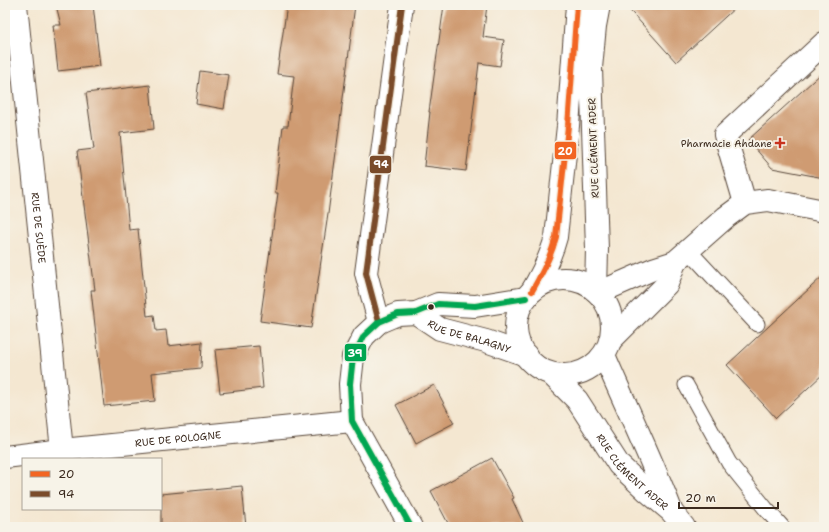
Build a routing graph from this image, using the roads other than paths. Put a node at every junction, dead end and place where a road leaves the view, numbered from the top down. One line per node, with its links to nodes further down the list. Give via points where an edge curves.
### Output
1 (16, 5): 19 (street, RUE DE SUÈDE)
2 (402, 5): 12 (street, via 366,273)
3 (577, 5): 10 (street, via 556,237 546,265)
4 (599, 5): 9 (street, RUE CLÉMENT ADER, via 591,68)
5 (824, 43): 6 (street, via 725,135)
6 (745, 203): 7 (street, via 768,200); 8 (street)
7 (824, 211)
8 (682, 257): 9 (street); 13 (lane); 14 (street, via 667,284)
9 (597, 292): 10 (street, via 571,280 557,280 544,284); 14 (street, via 611,315 612,328)
10 (529, 295): 11 (street, RUE DE BALAGNY, via 474,306 438,304); 15 (street, via 520,308 517,321 517,333)
11 (416, 313): 12 (street, RUE DE BALAGNY, via 398,314); 15 (street, RUE DE BALAGNY, via 440,329)
12 (379, 322): 18 (street, RUE DE BALAGNY, via 364,336 353,357 350,384)
13 (757, 324)
14 (607, 348): 16 (street, via 596,364 586,370 575,374); 21 (street, RUE CLÉMENT ADER, via 624,403)
15 (526, 355): 16 (street, via 533,363)
16 (551, 374): 21 (street, RUE CLÉMENT ADER, via 577,400 619,465)
17 (686, 385): 23 (lane, via 729,463)
18 (352, 421): 19 (street, RUE DE POLOGNE); 22 (street, RUE DE BALAGNY)
19 (62, 450): 20 (street, RUE DE POLOGNE)
20 (5, 457)
21 (678, 519)
22 (411, 527)
23 (782, 527)

